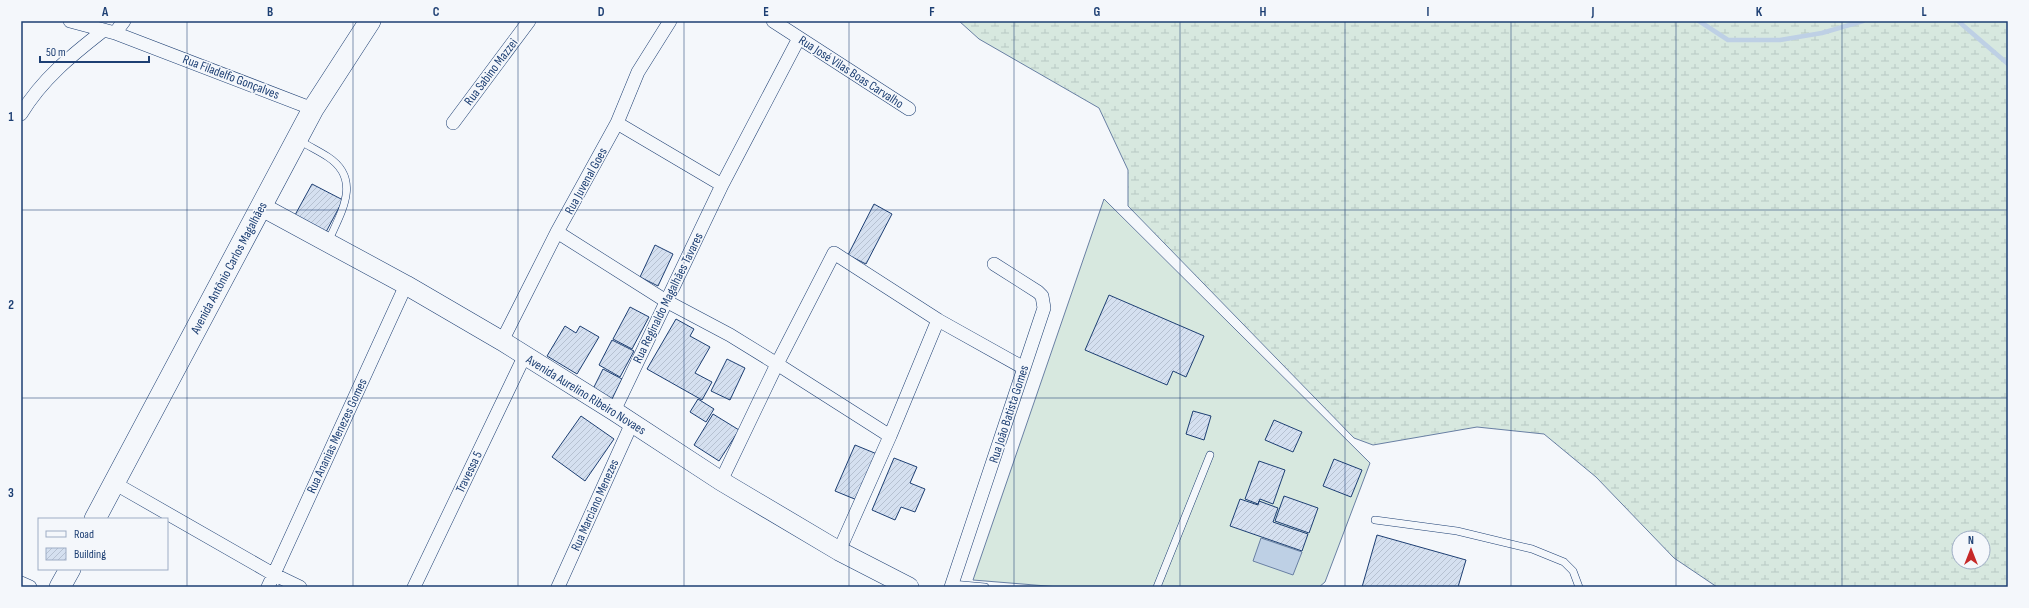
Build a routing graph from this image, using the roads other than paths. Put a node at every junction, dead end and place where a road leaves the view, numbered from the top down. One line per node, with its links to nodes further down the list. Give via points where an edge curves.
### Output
1 (70, 21): 7 (street, Rua Filadelfo Gonçalves)
2 (124, 21): 7 (street)
3 (370, 21): 9 (main road, Avenida Antônio Carlos Magalhães)
4 (529, 21): 12 (street, Rua Sabino Mazzei)
5 (670, 21): 13 (street, Rua Juvenal Goes, via 638,72)
6 (773, 21): 8 (street, Rua José Vilas Boas Carvalho)
7 (110, 31): 9 (street, Rua Filadelfo Gonçalves); 11 (street, via 72,55 32,96)
8 (799, 38): 10 (street, Rua José Vilas Boas Carvalho); 15 (street, Rua Reginaldo Magalhães Tavares)
9 (313, 109): 14 (main road, Avenida Antônio Carlos Magalhães)
10 (909, 109)
11 (22, 111)
12 (453, 123)
13 (617, 123): 15 (street); 17 (street, Rua Juvenal Goes)
14 (297, 139): 16 (main road, Avenida Antônio Carlos Magalhães); 18 (lane, via 340,167 346,180 347,195)
15 (722, 185): 21 (street, Rua Reginaldo Magalhães Tavares)
16 (262, 206): 18 (street, Avenida Aurelino Ribeiro Novaes); 32 (main road, Avenida Antônio Carlos Magalhães)
17 (557, 232): 21 (street); 23 (street, Rua Juvenal Goes)
18 (328, 242): 20 (street, Avenida Aurelino Ribeiro Novaes)
19 (994, 264): 26 (street, Rua João Batista Gomes, via 1038,292 1044,303)
20 (406, 285): 23 (street, Avenida Aurelino Ribeiro Novaes); 37 (street, Rua Ananias Menezes Gomes)
21 (666, 301): 25 (street, via 730,335); 27 (street, Rua Reginaldo Magalhães Tavares)
22 (938, 320): 25 (street, via 834,253); 26 (street); 29 (street)
23 (502, 342): 24 (street, Avenida Aurelino Ribeiro Novaes)
24 (524, 357): 27 (street, Avenida Aurelino Ribeiro Novaes); 44 (street, Travessa 5)
25 (777, 364): 29 (street); 31 (street)
26 (1024, 368): 39 (street, Rua João Batista Gomes)
27 (614, 411): 28 (street, Avenida Aurelino Ribeiro Novaes)
28 (632, 423): 31 (street, Avenida Aurelino Ribeiro Novaes); 45 (street, Rua Marciano Menezes)
29 (890, 436): 35 (street)
30 (1210, 455): 48 (lane)
31 (721, 481): 35 (street, Avenida Aurelino Ribeiro Novaes)
32 (114, 483): 33 (main road, Avenida Antônio Carlos Magalhães); 37 (street)
33 (96, 518)
34 (1375, 520): 49 (lane, via 1457,531 1532,549 1564,562 1573,571)
35 (838, 550): 46 (street, Avenida Aurelino Ribeiro Novaes)
36 (69, 570): 41 (main road)
37 (273, 574): 42 (street, Rua Ananias Menezes Gomes); 43 (street)
38 (21, 583): 40 (street)
39 (951, 586): 47 (lane)
40 (30, 587)
41 (60, 587)
42 (268, 587)
43 (300, 587)
44 (414, 587)
45 (558, 587)
46 (909, 587)
47 (985, 587)
48 (1157, 587)
49 (1579, 587)

